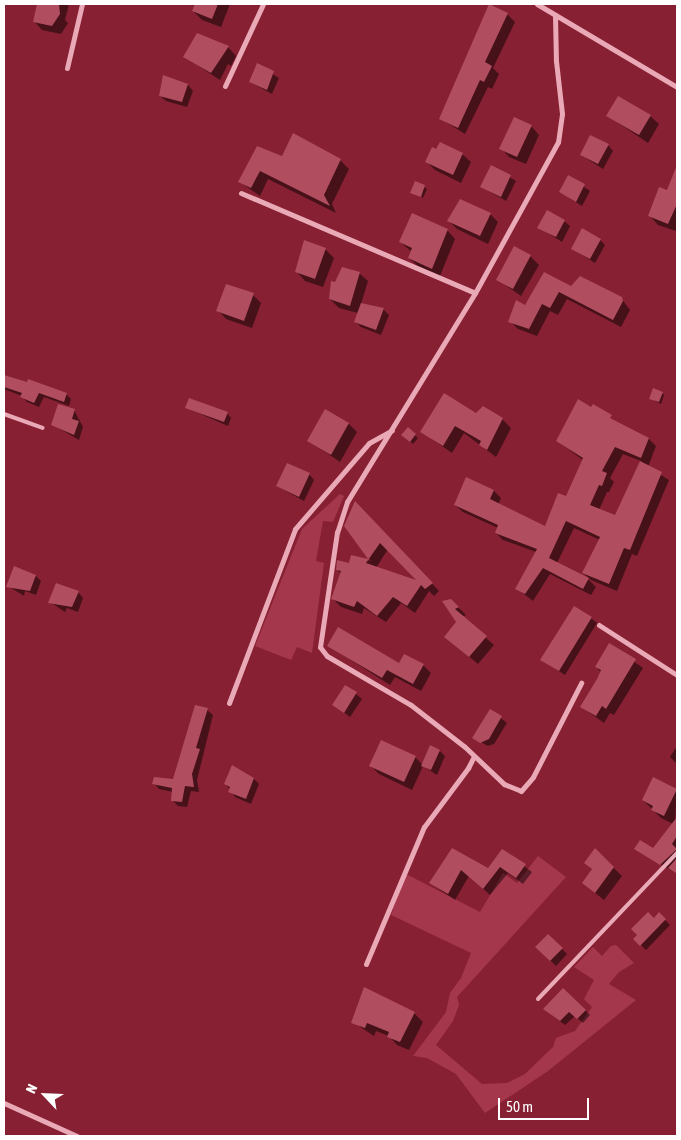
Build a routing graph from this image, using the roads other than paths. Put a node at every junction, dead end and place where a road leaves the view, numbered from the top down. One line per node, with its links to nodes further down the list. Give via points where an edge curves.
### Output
1 (82, 4): 5 (street)
2 (263, 4): 6 (street)
3 (537, 4): 4 (street)
4 (555, 15): 7 (street); 9 (street, via 562,114 558,142)
5 (67, 68)
6 (225, 86)
7 (677, 88)
8 (241, 193): 9 (street)
9 (475, 293): 12 (street)
10 (4, 414): 11 (lane)
11 (43, 428)
12 (393, 430): 16 (street, via 369,443 295,529); 17 (street, via 347,502 337,532 320,647 327,656 411,705)
13 (599, 626): 14 (street)
14 (677, 675)
15 (581, 683): 17 (street, via 533,777 521,791 504,784)
16 (229, 703)
17 (474, 756): 19 (street, via 424,827)
18 (677, 853): 20 (lane)
19 (366, 964)
20 (538, 999)
21 (4, 1103): 22 (street)
22 (77, 1136)

